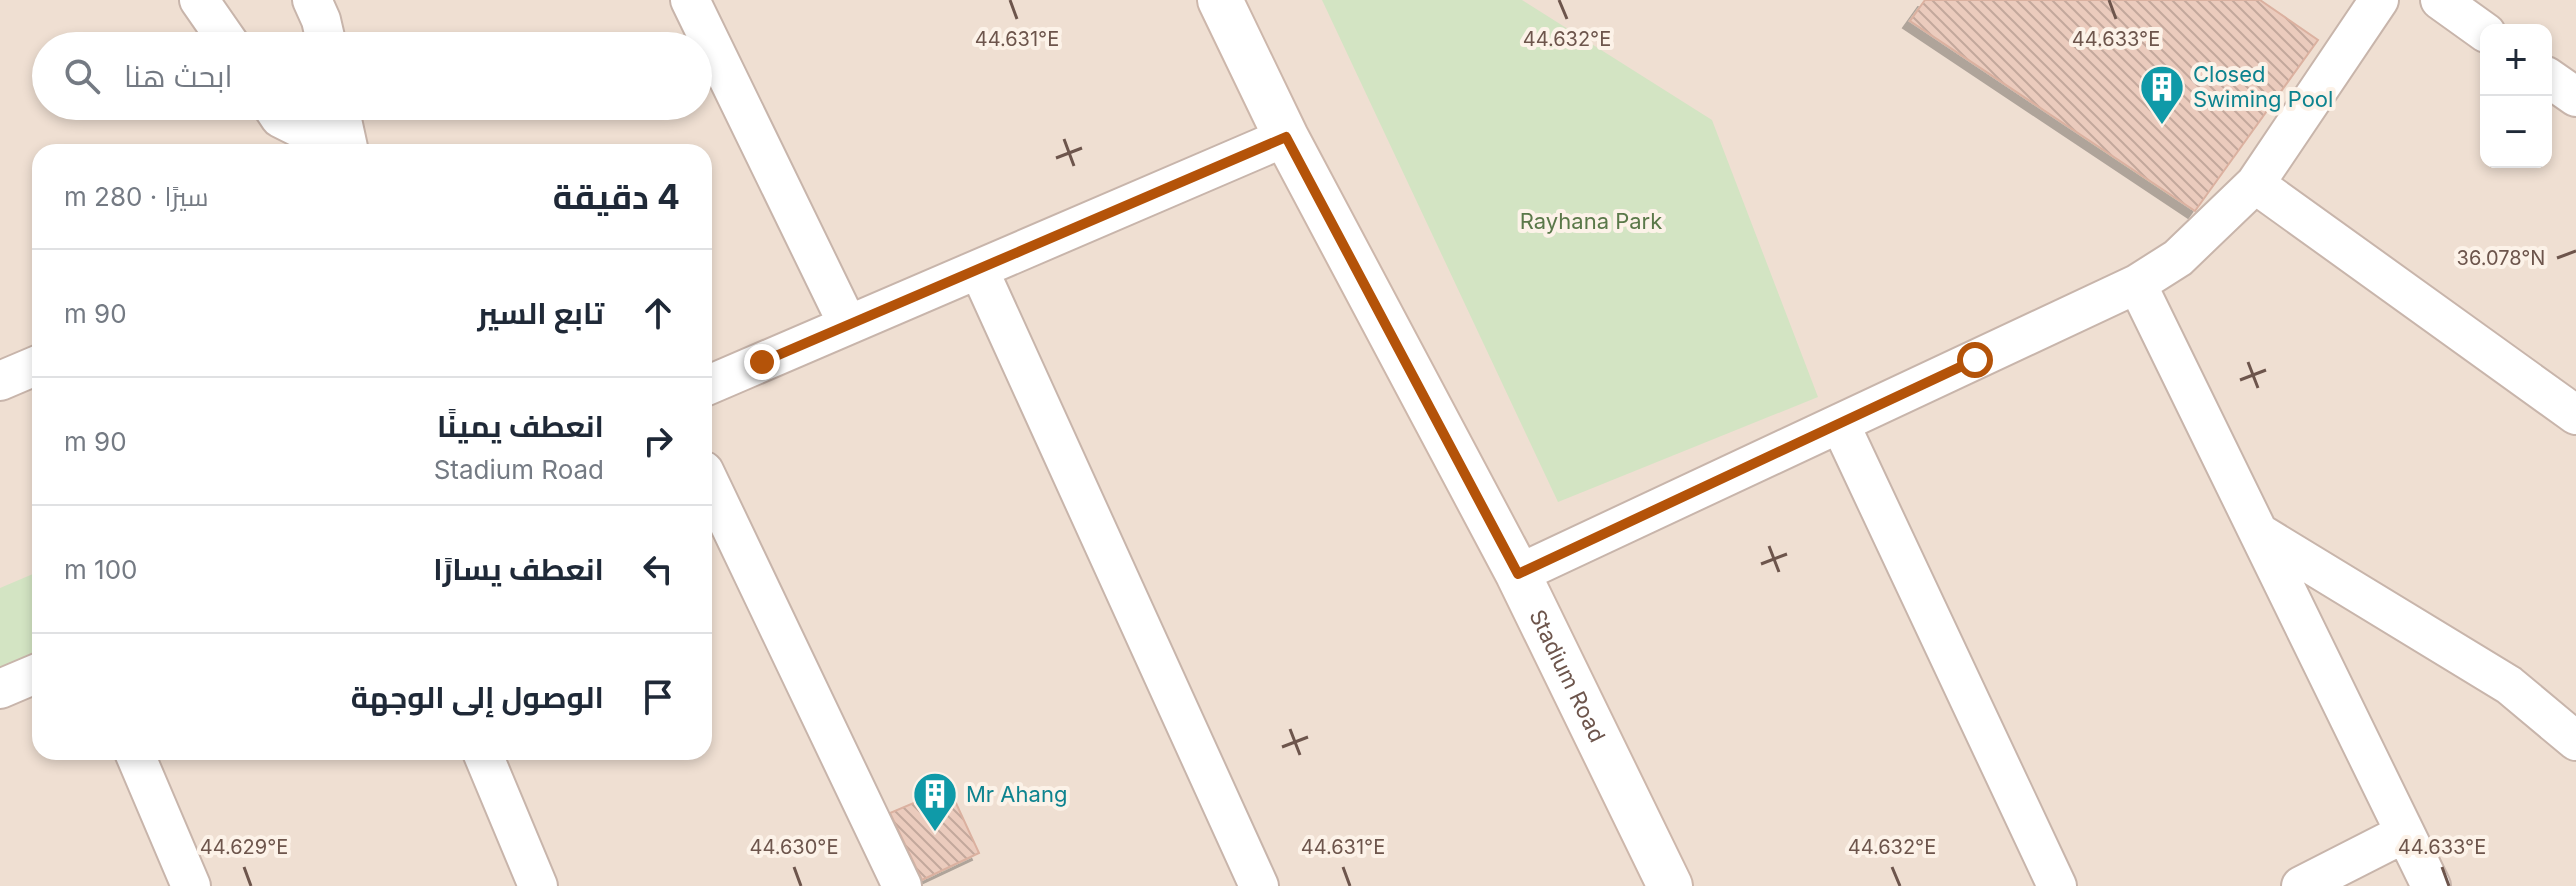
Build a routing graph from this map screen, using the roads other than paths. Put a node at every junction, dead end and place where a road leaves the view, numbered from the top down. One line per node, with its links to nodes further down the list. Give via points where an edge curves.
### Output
1 (199, 0): 8 (street)
2 (312, 0): 9 (street)
3 (690, 0): 10 (street)
4 (1220, 0): 16 (main road, Stadium Road)
5 (2379, 0): 19 (street)
6 (2440, 0): 7 (street)
7 (2480, 29)
8 (221, 32)
9 (324, 32)
10 (706, 32)
11 (712, 45): 22 (street)
12 (2552, 80): 13 (street)
13 (2576, 97)
14 (284, 120): 17 (street)
15 (342, 120): 18 (street)
16 (1286, 137): 20 (street); 30 (main road, Stadium Road)
17 (332, 144)
18 (346, 144)
19 (2255, 184): 21 (street, via 2178,258); 26 (street)
20 (979, 270): 22 (street); 40 (street)
21 (2137, 284): 27 (street); 29 (street)
22 (848, 325): 25 (street)
23 (32, 367): 24 (street)
24 (0, 381)
25 (712, 384)
26 (2576, 415)
27 (1840, 424): 30 (street); 42 (street)
28 (712, 488): 39 (street)
29 (2261, 534): 33 (street, via 2509,685); 36 (street)
30 (1518, 574): 41 (main road, Stadium Road)
31 (32, 675): 32 (street)
32 (0, 689)
33 (2576, 741)
34 (137, 760): 37 (street)
35 (485, 760): 38 (street)
36 (2405, 833): 43 (street); 44 (street)
37 (191, 886)
38 (538, 886)
39 (902, 886)
40 (1259, 886)
41 (1670, 886)
42 (2057, 886)
43 (2301, 886)
44 (2431, 886)

